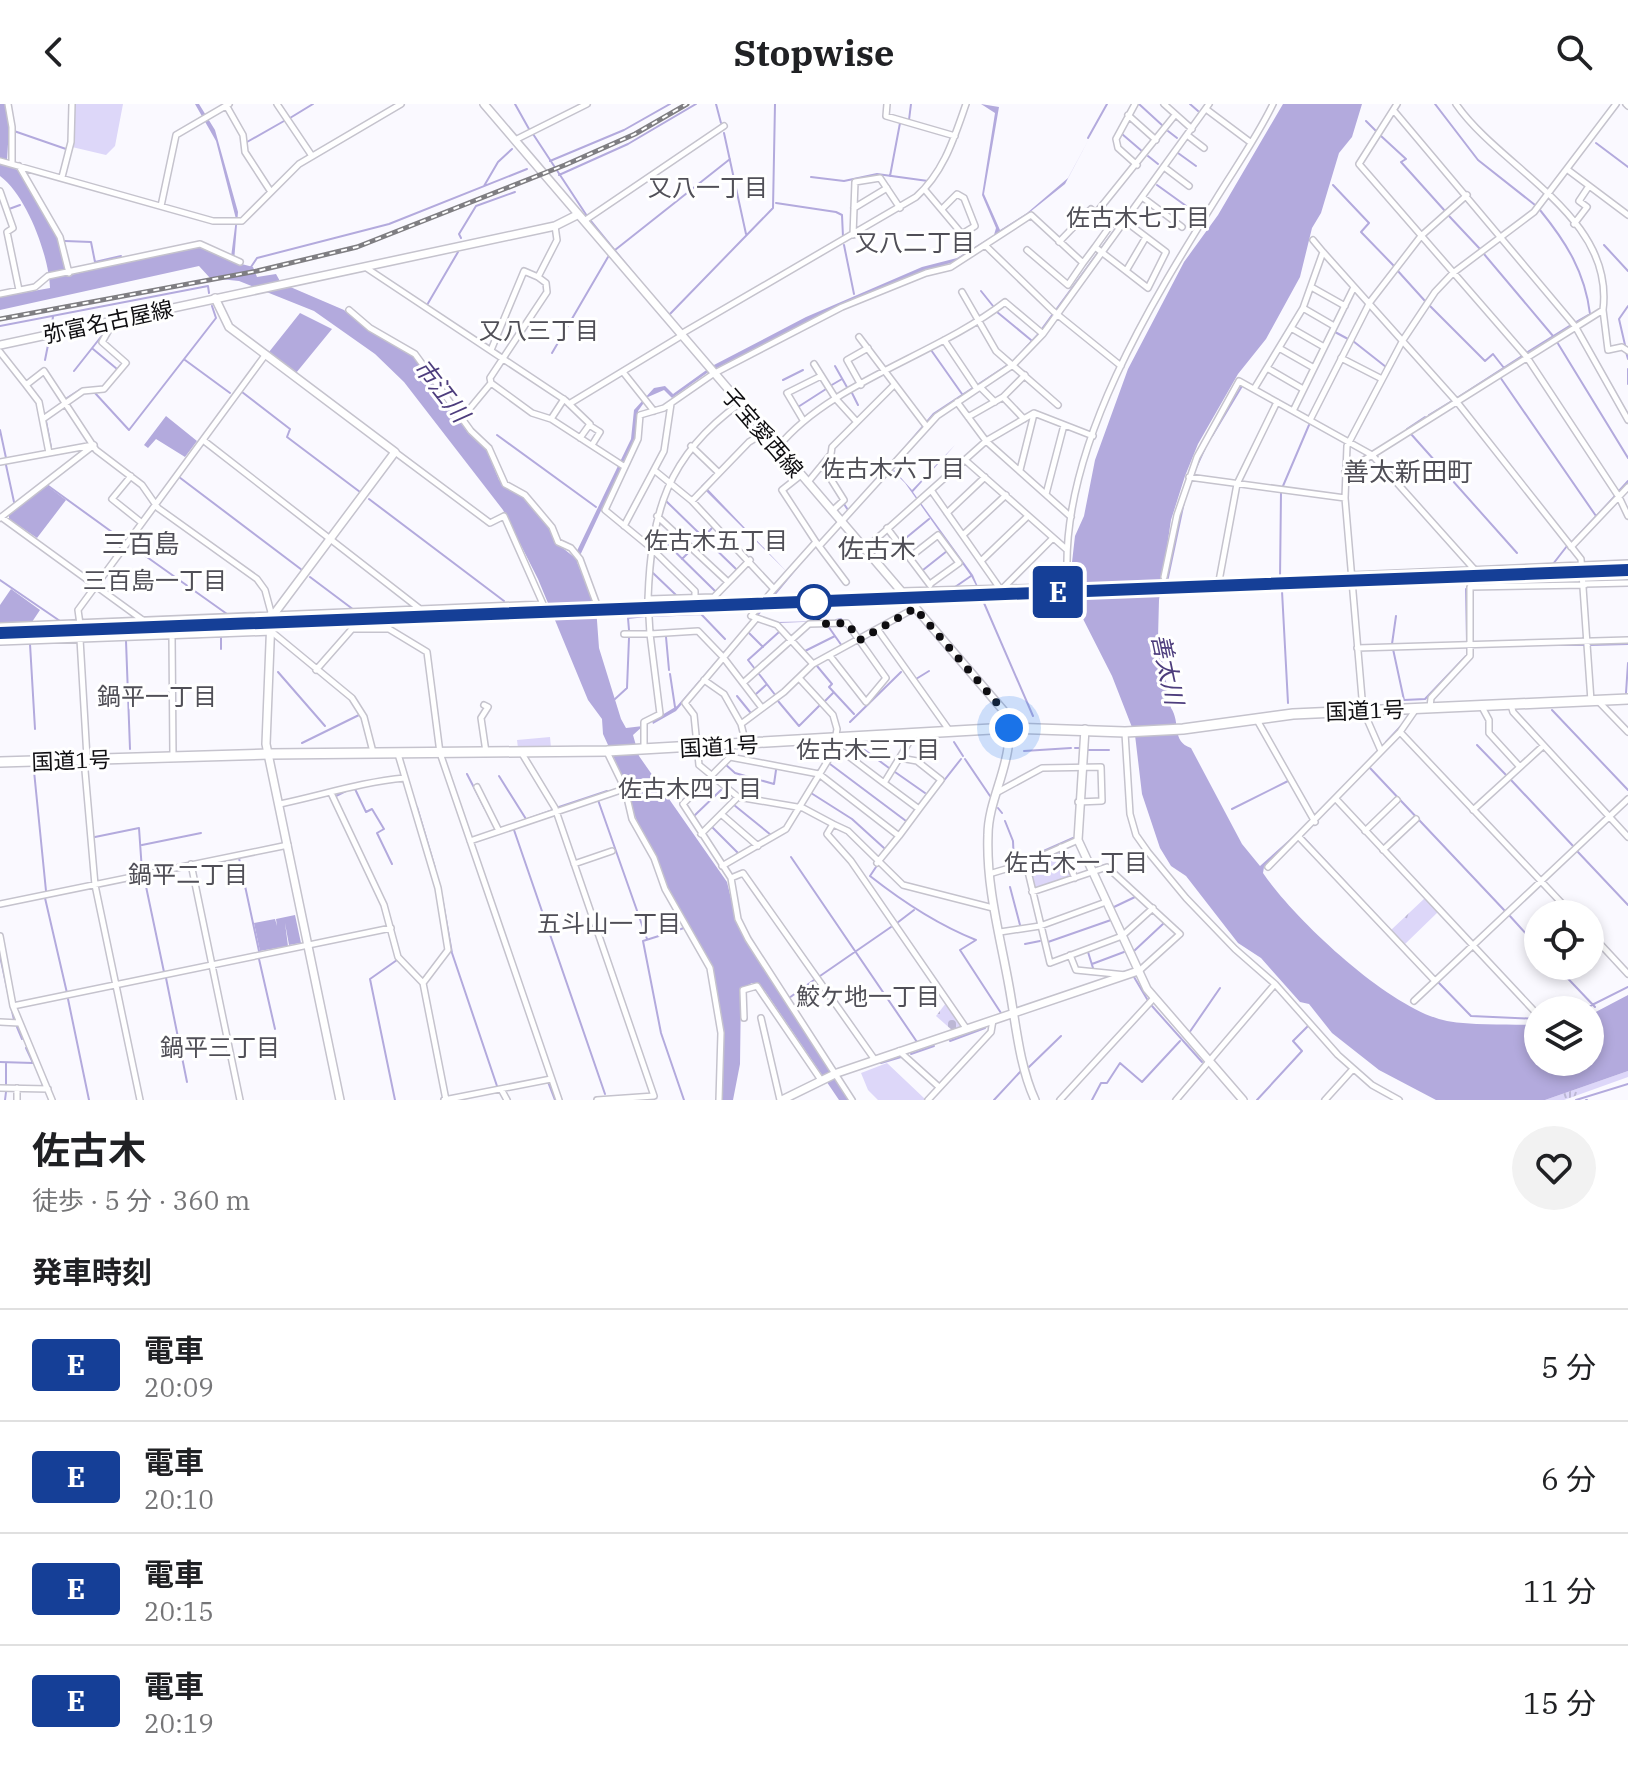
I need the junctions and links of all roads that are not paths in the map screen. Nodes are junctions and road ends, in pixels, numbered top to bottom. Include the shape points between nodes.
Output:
1 (8, 104) edge
2 (72, 104) edge
3 (227, 104) edge
4 (277, 104) edge
5 (401, 104) edge
6 (484, 104) edge
7 (587, 104) edge
8 (887, 104) edge
9 (966, 104) edge
10 (1135, 104) edge
11 (1164, 104) edge
12 (1273, 104) edge
13 (1397, 104) edge
14 (1616, 104) edge
15 (1207, 106) edge
16 (1460, 106) edge
17 (1395, 112) junction
18 (1128, 115) junction
19 (1175, 115) junction
20 (724, 126) dead end
21 (1190, 127) junction
22 (1187, 135) junction
23 (955, 136) junction
24 (515, 140) junction
25 (1156, 140) junction
26 (1250, 142) junction
27 (1204, 148) dead end
28 (312, 156) junction
29 (0, 161) edge
30 (15, 164) junction
31 (1137, 165) junction
32 (1164, 167) junction
33 (1568, 170) junction
34 (62, 177) junction
35 (1189, 186) dead end
36 (1589, 186) junction
37 (887, 188) junction
38 (925, 190) junction
39 (0, 191) edge
40 (271, 192) junction
41 (1550, 194) junction
42 (1467, 195) junction
43 (1142, 197) junction
44 (161, 206) junction
45 (854, 208) junction
46 (900, 208) junction
47 (942, 209) junction
48 (1096, 213) junction
49 (1628, 215) edge
50 (580, 218) junction
51 (1125, 221) junction
52 (1574, 224) junction
53 (555, 226) junction
54 (1182, 227) dead end
55 (853, 235) junction
56 (1421, 236) junction
57 (1503, 236) junction
58 (1146, 237) junction
59 (1313, 240) dead end
60 (1059, 242) junction
61 (986, 246) junction
62 (1027, 250) dead end
63 (1099, 250) junction
64 (1323, 252) junction
65 (235, 260) dead end
66 (1083, 263) junction
67 (364, 267) junction
68 (1126, 271) junction
69 (69, 273) junction
70 (1453, 273) junction
71 (538, 277) junction
72 (1071, 287) junction
73 (1354, 287) junction
74 (1313, 288) junction
75 (19, 290) junction
76 (962, 292) dead end
77 (0, 294) edge
78 (215, 298) junction
79 (1370, 302) junction
80 (1345, 306) junction
81 (1303, 308) junction
82 (349, 310) dead end
83 (1603, 310) junction
84 (1056, 313) junction
85 (114, 321) junction
86 (978, 323) junction
87 (1334, 326) junction
88 (1575, 326) junction
89 (1291, 328) junction
90 (1041, 332) junction
91 (680, 336) junction
92 (859, 337) dead end
93 (944, 340) junction
94 (1403, 340) junction
95 (0, 345) edge
96 (1324, 347) junction
97 (868, 348) junction
98 (1279, 348) junction
99 (491, 350) junction
100 (1628, 351) edge
101 (0, 352) edge
102 (266, 354) junction
103 (1526, 356) junction
104 (1341, 358) junction
105 (503, 359) junction
106 (814, 364) dead end
107 (1011, 364) junction
108 (1121, 366) junction
109 (1267, 368) junction
110 (1314, 368) junction
111 (711, 371) junction
112 (623, 372) junction
113 (886, 373) junction
114 (1025, 375) junction
115 (821, 376) junction
116 (1382, 379) junction
117 (491, 383) junction
118 (26, 385) junction
119 (861, 385) junction
120 (894, 385) junction
121 (977, 387) junction
122 (1254, 389) junction
123 (1303, 389) junction
124 (1003, 397) junction
125 (836, 399) junction
126 (567, 402) junction
127 (957, 402) junction
128 (995, 402) junction
129 (1277, 402) junction
130 (1457, 402) junction
131 (67, 404) junction
132 (671, 404) junction
133 (739, 404) junction
134 (1058, 405) dead end
135 (654, 411) junction
136 (1293, 411) junction
137 (1034, 413) junction
138 (968, 417) junction
139 (462, 418) junction
140 (43, 419) junction
141 (551, 419) junction
142 (1024, 419) junction
143 (803, 420) junction
144 (1310, 420) junction
145 (1628, 420) edge
146 (856, 421) junction
147 (589, 425) junction
148 (925, 425) junction
149 (1064, 425) junction
150 (764, 433) junction
151 (1093, 436) junction
152 (580, 438) junction
153 (203, 440) junction
154 (986, 441) junction
155 (1349, 442) junction
156 (94, 445) junction
157 (592, 445) junction
158 (691, 446) junction
159 (777, 448) junction
160 (395, 452) junction
161 (49, 453) junction
162 (1372, 455) junction
163 (965, 460) junction
164 (0, 462) edge
165 (622, 465) junction
166 (822, 465) junction
167 (654, 470) junction
168 (717, 471) junction
169 (1020, 471) junction
170 (1344, 472) junction
171 (131, 476) junction
172 (985, 477) junction
173 (1189, 477) junction
174 (804, 479) junction
175 (670, 481) junction
176 (1237, 484) junction
177 (1628, 487) edge
178 (931, 490) junction
179 (1046, 494) junction
180 (1006, 495) junction
181 (1619, 497) junction
182 (1345, 498) junction
183 (692, 501) junction
184 (155, 505) junction
185 (832, 511) junction
186 (947, 513) junction
187 (657, 516) junction
188 (1028, 516) junction
189 (1628, 516) edge
190 (1071, 517) junction
191 (0, 518) edge
192 (842, 522) junction
193 (142, 523) junction
194 (624, 526) junction
195 (887, 528) junction
196 (963, 535) junction
197 (1053, 538) junction
198 (332, 540) junction
199 (819, 543) junction
200 (650, 547) junction
201 (1571, 547) junction
202 (865, 549) junction
203 (1066, 549) junction
204 (910, 557) junction
205 (750, 560) junction
206 (981, 561) junction
207 (1628, 563) edge
208 (1584, 565) junction
209 (1474, 569) junction
210 (1351, 575) junction
211 (1164, 577) dead end
212 (1219, 581) dead end
213 (728, 582) junction
214 (846, 582) dead end
215 (1628, 583) edge
216 (97, 584) junction
217 (930, 584) junction
218 (1585, 585) junction
219 (774, 589) junction
220 (1001, 590) junction
221 (901, 591) junction
222 (936, 592) junction
223 (695, 597) junction
224 (597, 605) dead end
225 (915, 608) junction
226 (420, 609) junction
227 (272, 616) junction
228 (649, 617) dead end
229 (754, 618) junction
230 (144, 621) junction
231 (80, 624) junction
232 (0, 626) edge
233 (878, 630) junction
234 (272, 632) junction
235 (624, 634) dead end
236 (650, 634) junction
237 (172, 636) junction
238 (80, 639) junction
239 (792, 640) junction
240 (860, 640) junction
241 (1628, 640) edge
242 (1588, 641) junction
243 (0, 642) edge
244 (1470, 644) junction
245 (1357, 648) junction
246 (721, 655) junction
247 (830, 656) junction
248 (813, 664) junction
249 (316, 670) junction
250 (799, 678) junction
251 (704, 680) junction
252 (743, 683) junction
253 (1628, 699) edge
254 (1594, 700) junction
255 (1511, 704) junction
256 (484, 705) dead end
257 (1482, 705) junction
258 (762, 708) junction
259 (1417, 708) junction
260 (1430, 708) junction
261 (1363, 710) junction
262 (1257, 720) junction
263 (741, 724) junction
264 (1009, 728) junction
265 (1085, 729) junction
266 (1125, 732) junction
267 (1400, 732) junction
268 (1628, 732) edge
269 (951, 733) junction
270 (907, 736) junction
271 (836, 741) junction
272 (746, 745) junction
273 (1543, 746) junction
274 (699, 747) junction
275 (642, 750) junction
276 (607, 751) junction
277 (1381, 751) junction
278 (521, 752) junction
279 (833, 752) junction
280 (374, 753) junction
281 (440, 753) junction
282 (486, 753) junction
283 (269, 754) junction
284 (398, 754) junction
285 (173, 756) junction
286 (900, 758) junction
287 (85, 759) junction
288 (0, 762) edge
289 (1520, 767) junction
290 (1081, 768) junction
291 (819, 774) junction
292 (711, 776) junction
293 (405, 778) junction
294 (884, 783) junction
295 (477, 787) dead end
296 (625, 789) junction
297 (331, 793) junction
298 (995, 794) junction
299 (738, 797) junction
300 (1336, 799) junction
301 (1628, 799) edge
302 (1397, 800) dead end
303 (1078, 802) junction
304 (280, 804) junction
305 (798, 808) junction
306 (919, 809) junction
307 (1473, 810) junction
308 (556, 812) junction
309 (721, 814) junction
310 (1609, 817) junction
311 (1416, 819) dead end
312 (1315, 822) junction
313 (833, 824) junction
314 (499, 831) junction
315 (1365, 831) junction
316 (701, 834) junction
317 (899, 836) junction
318 (1299, 837) junction
319 (1628, 837) edge
320 (1078, 840) junction
321 (470, 841) junction
322 (288, 845) junction
323 (758, 846) junction
324 (1061, 847) junction
325 (1383, 850) junction
326 (612, 851) dead end
327 (877, 863) junction
328 (1026, 863) junction
329 (191, 864) junction
330 (574, 864) junction
331 (722, 866) junction
332 (1268, 867) dead end
333 (1092, 872) junction
334 (989, 874) junction
335 (731, 878) junction
336 (1075, 878) junction
337 (1541, 881) junction
338 (95, 885) junction
339 (1032, 892) junction
340 (1559, 900) edge
341 (1106, 902) junction
342 (0, 904) edge
343 (1153, 908) junction
344 (994, 909) junction
345 (1040, 926) junction
346 (391, 928) junction
347 (1000, 932) junction
348 (0, 936) edge
349 (1122, 936) junction
350 (309, 944) junction
351 (1473, 945) junction
352 (1, 946) edge
353 (1604, 948) edge
354 (1070, 955) junction
355 (212, 965) junction
356 (1138, 971) junction
357 (1628, 974) edge
358 (1127, 975) junction
359 (1435, 981) junction
360 (423, 983) junction
361 (1275, 984) junction
362 (117, 985) junction
363 (1153, 999) junction
364 (1524, 1000) edge
365 (1414, 1001) dead end
366 (13, 1006) junction
367 (1014, 1014) junction
368 (744, 1018) dead end
369 (761, 1018) dead end
370 (993, 1020) junction
371 (0, 1022) edge
372 (19, 1023) junction
373 (966, 1028) junction
374 (899, 1051) junction
375 (875, 1060) junction
376 (1208, 1063) junction
377 (1353, 1069) junction
378 (837, 1073) junction
379 (551, 1079) junction
380 (821, 1080) junction
381 (939, 1087) junction
382 (0, 1088) edge
383 (17, 1088) junction
384 (48, 1089) junction
385 (501, 1089) junction
386 (17, 1100) edge
387 (52, 1100) edge
388 (140, 1100) edge
389 (240, 1100) edge
390 (340, 1100) edge
391 (445, 1100) edge
392 (507, 1100) edge
393 (559, 1100) edge
394 (597, 1100) edge
395 (719, 1100) edge
396 (781, 1100) edge
397 (852, 1100) edge
398 (928, 1100) edge
399 (1035, 1100) edge
400 (1060, 1100) edge
401 (1176, 1100) edge
402 (1243, 1100) edge
403 (1325, 1100) edge
404 (1399, 1100) edge

1 - 30 street
2 - 34 street via 71,142
3 - 40 street via 243,135 245,152
3 - 44 street via 176,135
4 - 28 street
5 - 28 street
6 - 24 main road, 子宝愛西線
7 - 24 street
8 - 23 street via 886,116
9 - 23 street
10 - 18 street
11 - 19 street
12 - 26 street
13 - 17 street
14 - 33 street
15 - 21 street
15 - 26 street
16 - 41 street via 1481,136
17 - 42 street
17 - 56 street via 1359,164
18 - 25 street
18 - 31 street via 1116,139 1118,148
19 - 21 street
19 - 25 street
20 - 50 street
21 - 22 street
22 - 27 street
22 - 32 street
23 - 38 street
24 - 50 main road, 子宝愛西線
25 - 31 street
26 - 108 street via 1145,315
28 - 40 street
29 - 30 street
30 - 34 street
30 - 69 street via 60,237
31 - 48 street
32 - 35 street
32 - 43 street
33 - 36 street
33 - 41 street
34 - 44 street
36 - 49 street
36 - 52 street via 1579,201 1587,207
37 - 45 street
37 - 45 street via 880,178 855,182
37 - 46 street
38 - 46 street
38 - 47 street
39 - 75 street via 13,228 7,232
40 - 44 street via 237,222
41 - 52 street
41 - 57 street
42 - 56 street
42 - 57 street
43 - 51 street
43 - 54 street
45 - 55 street
46 - 55 street
47 - 47 street via 962,234 975,226 964,198 957,194
48 - 60 street via 1091,209
48 - 63 street via 1110,226
50 - 53 main road, 弥富名古屋線
50 - 91 main road, 子宝愛西線
51 - 58 street
51 - 63 street
52 - 83 street via 1600,272
53 - 67 main road, 弥富名古屋線
53 - 71 street via 557,240
55 - 91 street
56 - 70 street
56 - 79 street
57 - 70 street
57 - 88 street
58 - 68 street
58 - 68 street via 1166,252 1148,288
59 - 64 street
60 - 61 street via 1031,215
60 - 66 street
61 - 84 street
61 - 111 street via 951,267 842,307
62 - 72 street
63 - 66 street
63 - 68 street
63 - 72 street
64 - 73 street
64 - 74 street
65 - 69 street via 200,244
66 - 72 street
67 - 78 main road, 弥富名古屋線
67 - 99 street
69 - 75 street
70 - 94 street
70 - 103 street
71 - 99 street via 524,271
71 - 105 street via 547,292
72 - 84 street
73 - 79 street
73 - 80 street
74 - 80 street
74 - 81 street
75 - 77 street
76 - 86 street
78 - 85 main road, 弥富名古屋線
78 - 102 main road via 226,325
79 - 94 street
79 - 104 street
80 - 87 street
81 - 87 street
81 - 89 street
82 - 139 street via 377,333 411,350
83 - 88 street
83 - 100 street via 1608,350
84 - 90 street
84 - 108 street
85 - 95 main road, 弥富名古屋線
85 - 131 street via 102,342 126,363 104,389 83,391
86 - 90 street via 1005,302
86 - 93 street
86 - 107 street
87 - 96 street
88 - 103 street
88 - 145 street
89 - 96 street
89 - 98 street
90 - 107 street
91 - 111 main road, 子宝愛西線
91 - 112 street
92 - 97 street
93 - 113 street
93 - 121 street
94 - 116 street
94 - 130 street
96 - 110 street
97 - 113 street
97 - 119 street via 847,357
98 - 109 street
98 - 110 street
99 - 105 street
101 - 118 street
102 - 153 street
102 - 160 main road
103 - 130 street
103 - 181 street
104 - 116 street
104 - 144 street
105 - 117 street
105 - 126 street
106 - 115 street
107 - 114 street
107 - 121 street
108 - 151 street
109 - 122 street
109 - 123 street
110 - 123 street
111 - 132 street
111 - 133 main road, 子宝愛西線
112 - 126 street
112 - 135 street
113 - 119 street
113 - 120 street
114 - 124 street
114 - 134 street
115 - 125 street
115 - 143 street via 787,393
116 - 155 street
117 - 139 street
117 - 141 street via 532,413
118 - 131 street via 44,371
118 - 140 street via 39,402
119 - 125 street
120 - 146 street
120 - 148 street
121 - 127 street
121 - 128 street
122 - 129 street
122 - 173 street via 1239,381
123 - 136 street
124 - 128 street
124 - 142 street
125 - 143 street
125 - 146 street
126 - 141 street
126 - 147 street
127 - 138 street
127 - 148 street
128 - 138 street
129 - 136 street
129 - 176 street
130 - 162 street
130 - 201 street
131 - 140 street
131 - 156 street
132 - 135 street
132 - 167 street via 664,451
133 - 150 main road, 子宝愛西線
133 - 158 street
135 - 165 street via 640,415 638,439
136 - 144 street
137 - 142 street
137 - 149 street
137 - 169 street
138 - 154 street
139 - 224 street via 489,448 505,484 525,495 558,542 575,552
140 - 161 street
141 - 152 street
142 - 154 street
143 - 159 street
144 - 155 street
146 - 166 street
147 - 152 street
147 - 157 street via 600,432
148 - 192 street
149 - 151 street
149 - 179 street
150 - 159 main road, 子宝愛西線
150 - 168 street
151 - 190 street
152 - 157 street
153 - 184 street
153 - 198 street
154 - 163 street
154 - 169 street
155 - 162 street
155 - 170 street
156 - 161 street
156 - 171 street
156 - 191 street
157 - 165 street
158 - 168 street
158 - 175 street
159 - 174 main road, 子宝愛西線
160 - 198 main road
160 - 226 street via 490,523 504,516 543,599 543,604
161 - 164 street
162 - 170 street
162 - 209 street
163 - 172 street
163 - 178 street
165 - 194 street via 605,510
166 - 174 street
166 - 185 street via 842,502
167 - 175 street
167 - 194 street
168 - 183 street
169 - 179 street
170 - 182 street
171 - 184 street
171 - 193 street via 112,499
172 - 180 street
172 - 186 street
173 - 176 street
173 - 211 street
174 - 185 main road, 子宝愛西線
174 - 199 street via 782,490
175 - 183 street
175 - 187 street
176 - 182 street
176 - 212 street
177 - 181 street
178 - 186 street
178 - 195 street
179 - 190 street
180 - 188 street
180 - 196 street
181 - 189 street
181 - 201 street
182 - 210 street
183 - 205 street
184 - 193 street
184 - 227 street via 257,579
185 - 192 main road, 子宝愛西線
186 - 196 street
187 - 200 street
187 - 213 street
188 - 197 street
188 - 206 street
190 - 203 street
191 - 216 street
192 - 199 street
192 - 202 main road, 子宝愛西線
193 - 216 street
194 - 200 street
195 - 202 street
195 - 204 street
196 - 206 street
197 - 203 street
197 - 220 street
198 - 226 street
198 - 227 main road
199 - 214 street
199 - 219 street
200 - 223 street via 695,591
200 - 223 street via 648,599
201 - 208 street
202 - 221 main road, 子宝愛西線
203 - 220 street via 1067,570 1048,587
204 - 217 street
204 - 217 street via 938,535 959,563
205 - 213 street
205 - 219 street
206 - 220 street
207 - 208 street
208 - 209 street
208 - 218 street
209 - 210 street
210 - 245 street
213 - 223 street via 714,597
215 - 218 street
216 - 230 street
216 - 231 street via 78,610
217 - 222 street
218 - 242 street
218 - 244 street via 1470,587
219 - 229 street
220 - 222 street
221 - 222 street
221 - 225 main road, 子宝愛西線
225 - 233 street
225 - 264 main road, 子宝愛西線 via 1003,710
226 - 227 street
227 - 230 street
227 - 234 main road
228 - 236 street
229 - 239 street via 777,625
229 - 246 street
230 - 231 street
231 - 232 street
233 - 240 street
233 - 269 street
234 - 237 street
234 - 249 street
234 - 283 main road
235 - 236 street
236 - 246 street via 698,631
236 - 275 street via 660,714 644,722
237 - 238 street
237 - 285 street
238 - 243 street
238 - 287 street
239 - 240 street via 809,624 847,623
239 - 248 street
239 - 252 street
240 - 247 street
240 - 247 street via 886,678 866,702
241 - 242 street
242 - 244 street
242 - 254 street
244 - 245 street
244 - 260 street via 1470,656 1431,698
245 - 261 street
246 - 251 street
246 - 252 street
247 - 248 street
248 - 250 street
249 - 280 street via 360,708
249 - 281 street via 352,629 389,629 424,648
250 - 258 street
250 - 271 street via 833,715
251 - 263 street via 724,694
251 - 274 street via 685,703 694,715
252 - 258 street
253 - 254 highway, 国道1号
254 - 255 highway, 国道1号
254 - 268 street
255 - 257 highway, 国道1号
255 - 273 street
256 - 282 street
257 - 260 highway, 国道1号
257 - 289 street via 1489,733
258 - 263 street
259 - 260 highway, 国道1号
259 - 261 highway, 国道1号
259 - 267 street
261 - 262 highway, 国道1号
261 - 277 street
262 - 266 highway, 国道1号
262 - 312 street
263 - 272 street
264 - 265 highway, 国道1号
264 - 269 highway, 国道1号
264 - 298 main road
265 - 266 highway, 国道1号
265 - 290 main road
266 - 361 street via 1136,835 1186,898
267 - 277 street
267 - 307 street
269 - 270 highway, 国道1号
270 - 271 highway, 国道1号
270 - 286 street
271 - 272 highway, 国道1号
271 - 279 street
272 - 274 highway, 国道1号
273 - 289 street
273 - 310 street
274 - 275 highway, 国道1号
274 - 292 street via 699,765
275 - 276 highway, 国道1号
276 - 278 highway, 国道1号
276 - 296 street
277 - 300 street
278 - 282 highway, 国道1号
278 - 308 street
279 - 291 street
279 - 294 street via 843,752
280 - 283 highway, 国道1号
280 - 284 highway, 国道1号
281 - 282 highway, 国道1号
281 - 284 highway, 国道1号
281 - 321 street
283 - 285 highway, 国道1号
283 - 304 main road
284 - 293 street
285 - 287 highway, 国道1号
286 - 294 street
286 - 306 street via 917,761 941,780
287 - 288 highway, 国道1号
287 - 338 street
289 - 307 street
290 - 298 street via 1042,768
290 - 303 main road
290 - 303 street via 1101,767 1102,801
291 - 292 street via 730,757
291 - 305 street
291 - 317 street
292 - 299 street
292 - 316 street via 683,804
293 - 297 street via 358,782
293 - 360 street via 438,888 448,950
294 - 306 street
295 - 314 street
296 - 308 street
296 - 395 street via 638,831 714,981 721,1033
297 - 304 street
297 - 346 street
298 - 334 main road via 988,830
299 - 305 street
299 - 309 street
300 - 312 street
300 - 315 street
301 - 310 street
302 - 315 street
303 - 320 main road
304 - 322 main road
305 - 313 street
305 - 323 street via 786,829
306 - 317 street
307 - 337 street
308 - 314 street
308 - 330 street
309 - 316 street
309 - 323 street
310 - 319 street
310 - 337 street
311 - 325 street
312 - 318 street
313 - 327 street via 848,831
313 - 373 street via 827,834
314 - 321 street
315 - 325 street
316 - 331 street
317 - 327 street
318 - 332 street
318 - 359 street
320 - 324 street
320 - 333 main road
321 - 379 street
322 - 329 street
322 - 350 main road
323 - 331 street
324 - 328 street
324 - 336 street
325 - 351 street
326 - 330 street
327 - 344 street via 915,891
328 - 334 street
328 - 339 street
329 - 338 street
329 - 355 street
330 - 394 street via 654,1096
331 - 335 street
333 - 336 street
333 - 341 main road
333 - 343 street via 1107,867
334 - 344 main road
335 - 375 street via 743,873
335 - 378 street via 738,919 748,939
336 - 339 street
337 - 340 street
337 - 351 street
338 - 342 street
338 - 362 street
339 - 345 street
341 - 345 street
341 - 349 main road
343 - 349 street
343 - 356 street via 1180,934
344 - 347 main road
345 - 347 street
345 - 354 street via 1050,963
346 - 350 street
346 - 360 street via 398,957
347 - 367 main road
348 - 352 street
349 - 354 street
349 - 356 main road
350 - 355 street
350 - 390 main road
351 - 359 street
351 - 364 street
352 - 366 street
353 - 357 street
354 - 358 street via 1076,970
355 - 362 street
355 - 389 street
356 - 358 main road
356 - 363 main road
358 - 367 main road
359 - 365 street
360 - 391 street
361 - 376 street
361 - 377 street
362 - 366 street
362 - 388 street
363 - 376 main road
363 - 400 street
366 - 372 street
367 - 370 main road
367 - 399 main road
368 - 380 street via 743,990 757,986
369 - 396 street
370 - 373 main road
370 - 381 street via 991,1032
371 - 372 street
372 - 384 street
373 - 374 main road
374 - 375 main road
374 - 381 street
375 - 378 main road
376 - 401 street
376 - 402 main road
377 - 403 street
377 - 404 street
378 - 380 main road
378 - 397 street
379 - 385 street
379 - 393 street
380 - 396 main road
381 - 398 street
382 - 383 street
383 - 384 street
383 - 386 street
384 - 387 street
385 - 391 street
385 - 392 street

